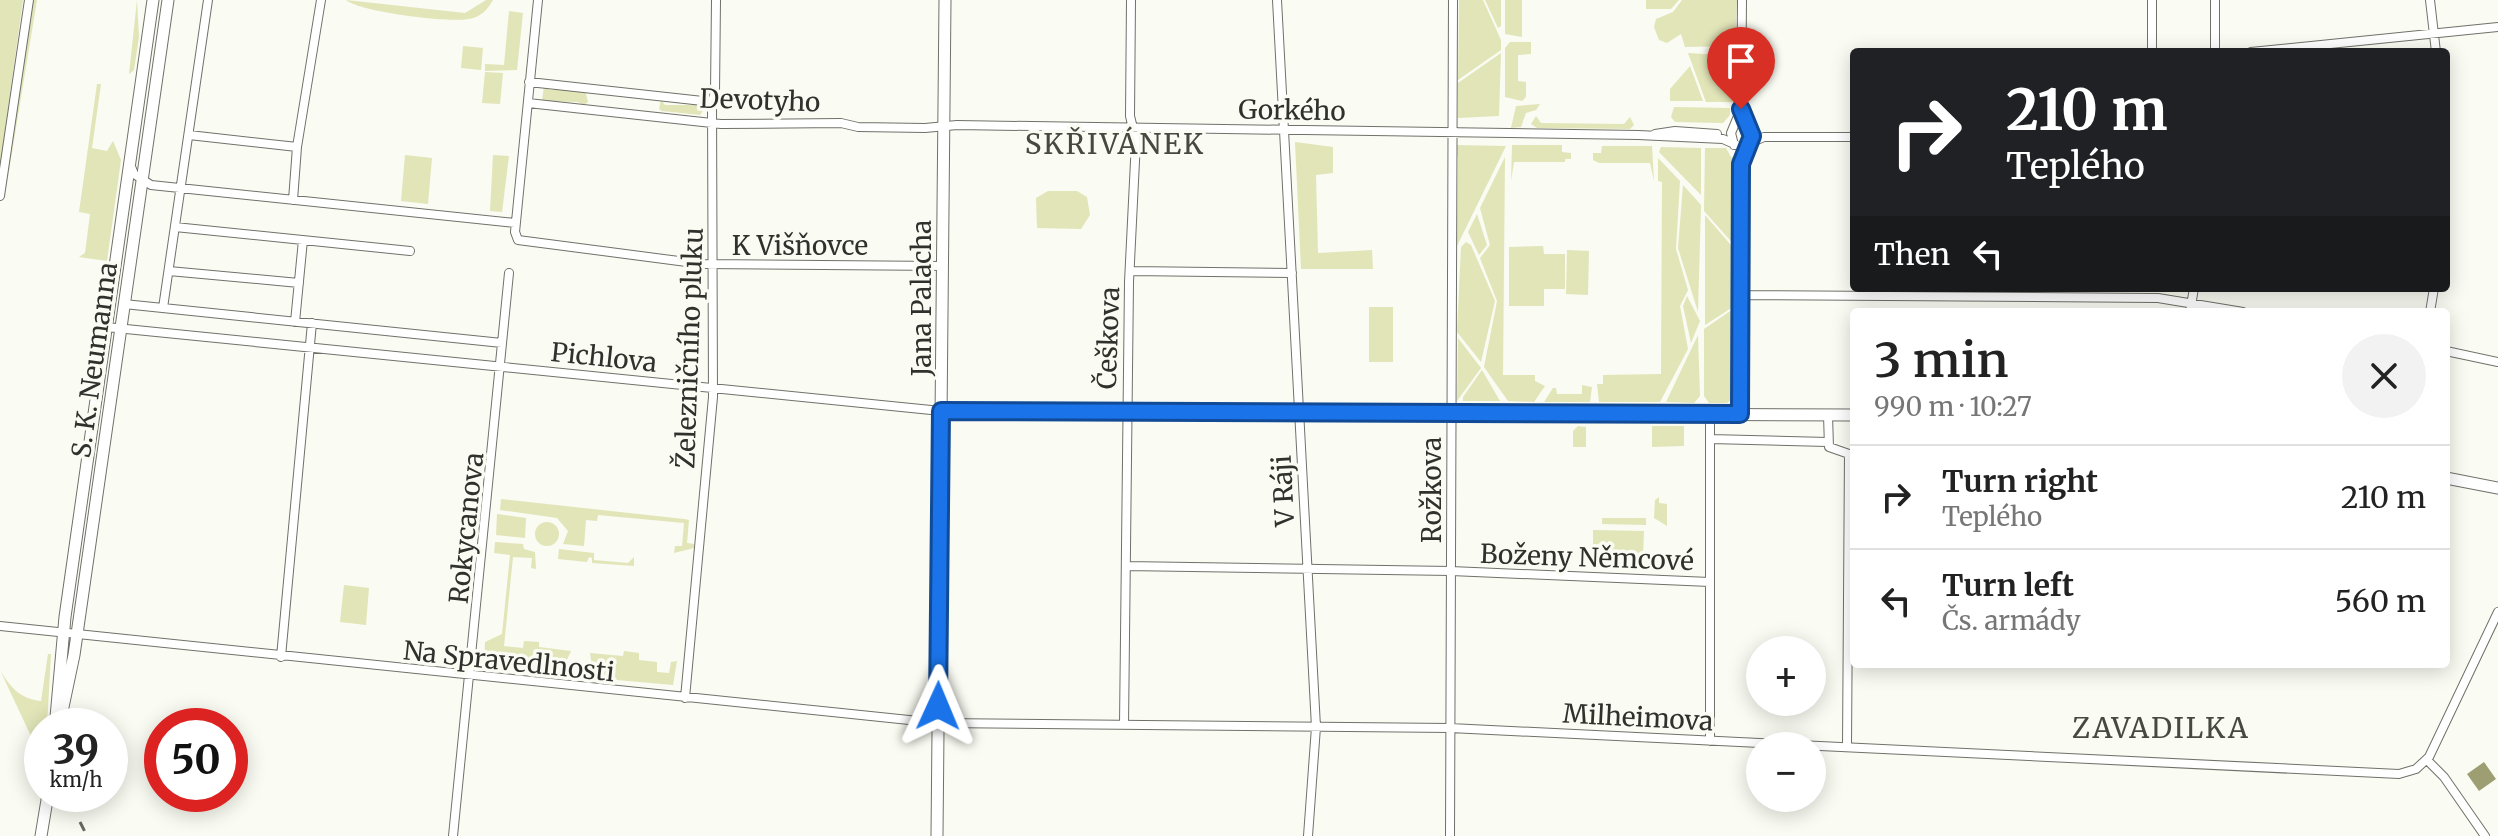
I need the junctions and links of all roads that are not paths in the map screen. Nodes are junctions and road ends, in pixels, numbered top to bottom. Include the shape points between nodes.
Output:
1 (29, 0) edge
2 (153, 0) edge
3 (168, 0) edge
4 (208, 0) edge
5 (321, 0) edge
6 (538, 0) edge
7 (716, 0) edge
8 (945, 0) edge
9 (1131, 0) edge
10 (1277, 0) edge
11 (1453, 0) edge
12 (1742, 0) edge
13 (2152, 0) edge
14 (2215, 0) edge
15 (2430, 0) edge
16 (2498, 27) edge
17 (2434, 34) junction
18 (2152, 48) edge
19 (2215, 48) edge
20 (2292, 48) edge
21 (2436, 48) edge
22 (529, 82) junction
23 (712, 102) junction
24 (528, 103) junction
25 (1741, 109) junction
26 (714, 126) junction
27 (944, 126) junction
28 (1132, 127) junction
29 (1734, 128) junction
30 (1749, 128) junction
31 (1284, 130) junction
32 (1452, 133) junction
33 (189, 135) junction
34 (1638, 135) junction
35 (1771, 136) junction
36 (1850, 137) edge
37 (1733, 144) junction
38 (1749, 144) junction
39 (297, 147) junction
40 (130, 163) junction
41 (1741, 164) junction
42 (142, 181) junction
43 (182, 189) junction
44 (0, 196) edge
45 (293, 200) junction
46 (515, 223) junction
47 (175, 227) junction
48 (303, 240) junction
49 (410, 251) dead end
50 (713, 264) junction
51 (943, 266) junction
52 (169, 271) junction
53 (1131, 271) junction
54 (509, 273) dead end
55 (1292, 273) junction
56 (299, 283) junction
57 (2173, 292) edge
58 (2193, 292) edge
59 (2028, 293) edge
60 (1740, 295) junction
61 (2173, 299) junction
62 (2192, 302) junction
63 (124, 304) junction
64 (163, 308) junction
65 (2191, 308) edge
66 (2223, 308) edge
67 (295, 322) junction
68 (312, 323) junction
69 (106, 327) junction
70 (121, 329) junction
71 (502, 343) junction
72 (311, 348) junction
73 (2450, 352) edge
74 (2498, 362) edge
75 (501, 367) junction
76 (713, 389) junction
77 (941, 411) junction
78 (1127, 413) junction
79 (1451, 413) junction
80 (1299, 414) junction
81 (1710, 414) junction
82 (1740, 414) junction
83 (1828, 415) junction
84 (1850, 415) edge
85 (1710, 439) junction
86 (1828, 442) junction
87 (2450, 479) edge
88 (2498, 488) edge
89 (1126, 566) junction
90 (1308, 569) junction
91 (1451, 571) junction
92 (1710, 582) junction
93 (2498, 612) edge
94 (0, 626) edge
95 (63, 635) junction
96 (77, 637) junction
97 (281, 657) junction
98 (470, 677) junction
99 (685, 698) junction
100 (58, 708) edge
101 (61, 708) edge
102 (938, 723) junction
103 (1124, 725) junction
104 (1316, 727) junction
105 (1450, 728) junction
106 (1710, 741) junction
107 (1847, 747) junction
108 (2427, 760) junction
109 (45, 812) edge
110 (41, 836) edge
111 (453, 836) edge
112 (937, 836) edge
113 (1308, 836) edge
114 (1450, 836) edge
115 (2485, 836) edge

1 - 44 street
2 - 40 main road, S. K. Neumanna
3 - 42 main road, S. K. Neumanna
4 - 33 street
5 - 39 street
6 - 22 street
7 - 23 street, Železničního pluku
8 - 27 main road, Jana Palacha
9 - 28 street, Češkova
10 - 31 street, V Ráji
11 - 32 street, Rožkova
12 - 25 street
13 - 18 street
14 - 19 street
15 - 17 street
16 - 17 street
17 - 20 street
17 - 21 street
22 - 23 street, Devotyho
22 - 24 street
23 - 26 street, Železničního pluku
24 - 26 street, Devotyho via 708,120
24 - 46 street
25 - 29 street
25 - 30 street
26 - 27 street, Devotyho
26 - 50 street, Železničního pluku
27 - 28 street, Gorkého
27 - 51 main road, Jana Palacha
28 - 31 street, Gorkého
28 - 53 street, Češkova via 1136,141
29 - 30 street, Gorkého
29 - 34 street, Gorkého via 1721,134
29 - 37 street
30 - 35 street, Gorkého
30 - 38 street
31 - 32 street, Gorkého
31 - 55 street, V Ráji
32 - 34 street, Gorkého
32 - 79 street, Rožkova
33 - 39 street
33 - 43 street
34 - 37 street, Gorkého via 1719,138
35 - 36 street, Gorkého
35 - 38 street, Gorkého
37 - 38 street, Gorkého
37 - 41 street
38 - 41 street
39 - 45 street
40 - 42 street
40 - 69 main road, S. K. Neumanna
41 - 60 street
42 - 43 street
42 - 63 main road, S. K. Neumanna
43 - 45 street
43 - 47 street
45 - 46 street
46 - 50 street, K Višňovce via 516,237 529,243
47 - 48 street
47 - 52 street
48 - 49 street
48 - 56 street
50 - 51 street, K Višňovce
50 - 76 street, Železničního pluku
51 - 77 main road, Jana Palacha
52 - 56 street
52 - 64 street
53 - 55 street
53 - 78 street, Češkova
54 - 71 street, Rokycanova
55 - 80 street, V Ráji
56 - 67 street
57 - 61 street
58 - 62 street
59 - 60 street
59 - 61 street
60 - 82 street
61 - 62 street
62 - 65 street
62 - 66 street
63 - 64 street
63 - 70 main road, S. K. Neumanna
64 - 67 street
67 - 68 street
68 - 71 street
68 - 72 street
69 - 70 street, Pichlova
69 - 95 main road, S. K. Neumanna
70 - 72 street, Pichlova
70 - 96 main road, S. K. Neumanna
71 - 75 street, Rokycanova
72 - 75 street, Pichlova
72 - 97 street
73 - 74 street
75 - 76 street, Pichlova
75 - 98 street, Rokycanova
76 - 77 street, Pichlova
76 - 99 street, Železničního pluku
77 - 78 main road
77 - 102 main road, Jana Palacha
78 - 80 main road
78 - 89 street, Češkova
79 - 80 main road
79 - 81 main road
79 - 91 street, Rožkova
80 - 90 street, V Ráji
81 - 82 main road
81 - 85 street, Boženy Němcové
82 - 83 main road
83 - 84 main road
83 - 86 street
85 - 86 street
85 - 92 street, Boženy Němcové
86 - 107 street via 1830,448 1849,454
87 - 88 main road
89 - 90 street, Boženy Němcové
89 - 103 street, Češkova
90 - 91 street, Boženy Němcové
90 - 104 street, V Ráji
91 - 92 street, Boženy Němcové
91 - 105 street, Rožkova
92 - 106 street, Boženy Němcové
93 - 108 street
94 - 95 street, Na Spravedlnosti
95 - 96 street, Na Spravedlnosti
95 - 100 main road, S. K. Neumanna
96 - 97 street, Na Spravedlnosti
96 - 101 main road, S. K. Neumanna
97 - 98 street, Na Spravedlnosti
98 - 99 street, Na Spravedlnosti
98 - 111 street, Rokycanova
99 - 102 street, Na Spravedlnosti
102 - 103 street, Milheimova
102 - 112 main road, Jana Palacha
103 - 104 street, Milheimova
104 - 105 street, Milheimova
104 - 113 street, V Ráji
105 - 106 street, Milheimova
105 - 114 street, Rožkova
106 - 107 street, Milheimova
107 - 108 street, Milheimova via 2399,774
108 - 115 street
109 - 110 main road

